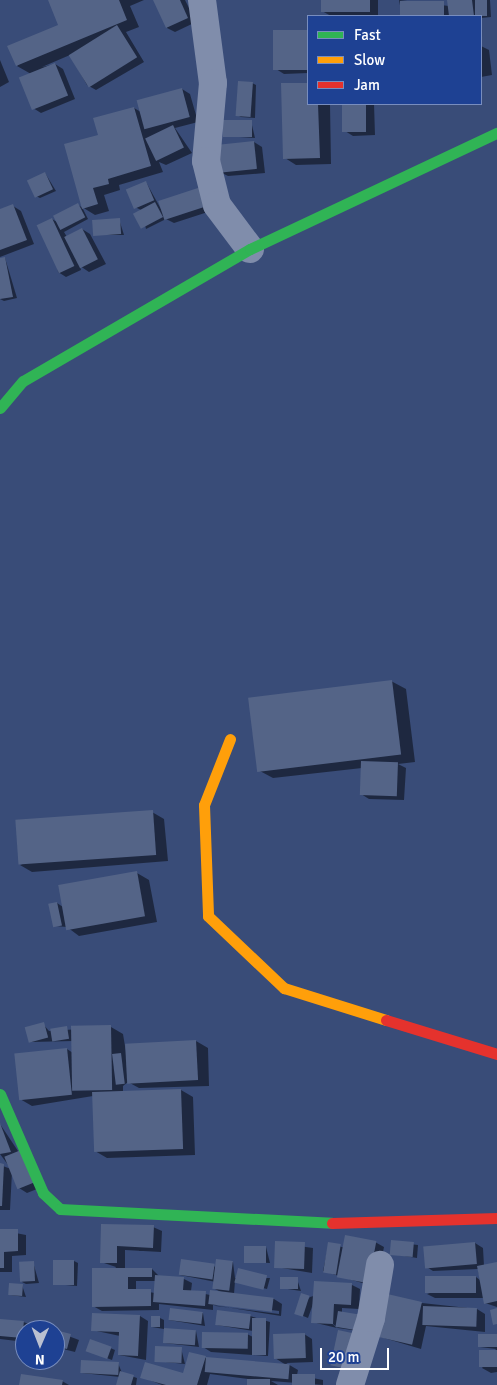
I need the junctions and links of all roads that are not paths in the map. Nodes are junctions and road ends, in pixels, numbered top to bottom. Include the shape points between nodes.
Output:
1 (202, 0) edge
2 (497, 133) edge
3 (250, 249) junction
4 (0, 408) edge
5 (230, 739) dead end
6 (497, 1054) edge
7 (0, 1094) edge
8 (497, 1218) edge
9 (380, 1265) dead end
10 (350, 1385) edge

1 - 3 street via 213,83 206,161 217,204
2 - 3 street
3 - 4 street via 23,380
5 - 6 street via 204,805 208,916 284,988
7 - 8 street via 42,1193 60,1209 357,1224
9 - 10 street via 371,1318

